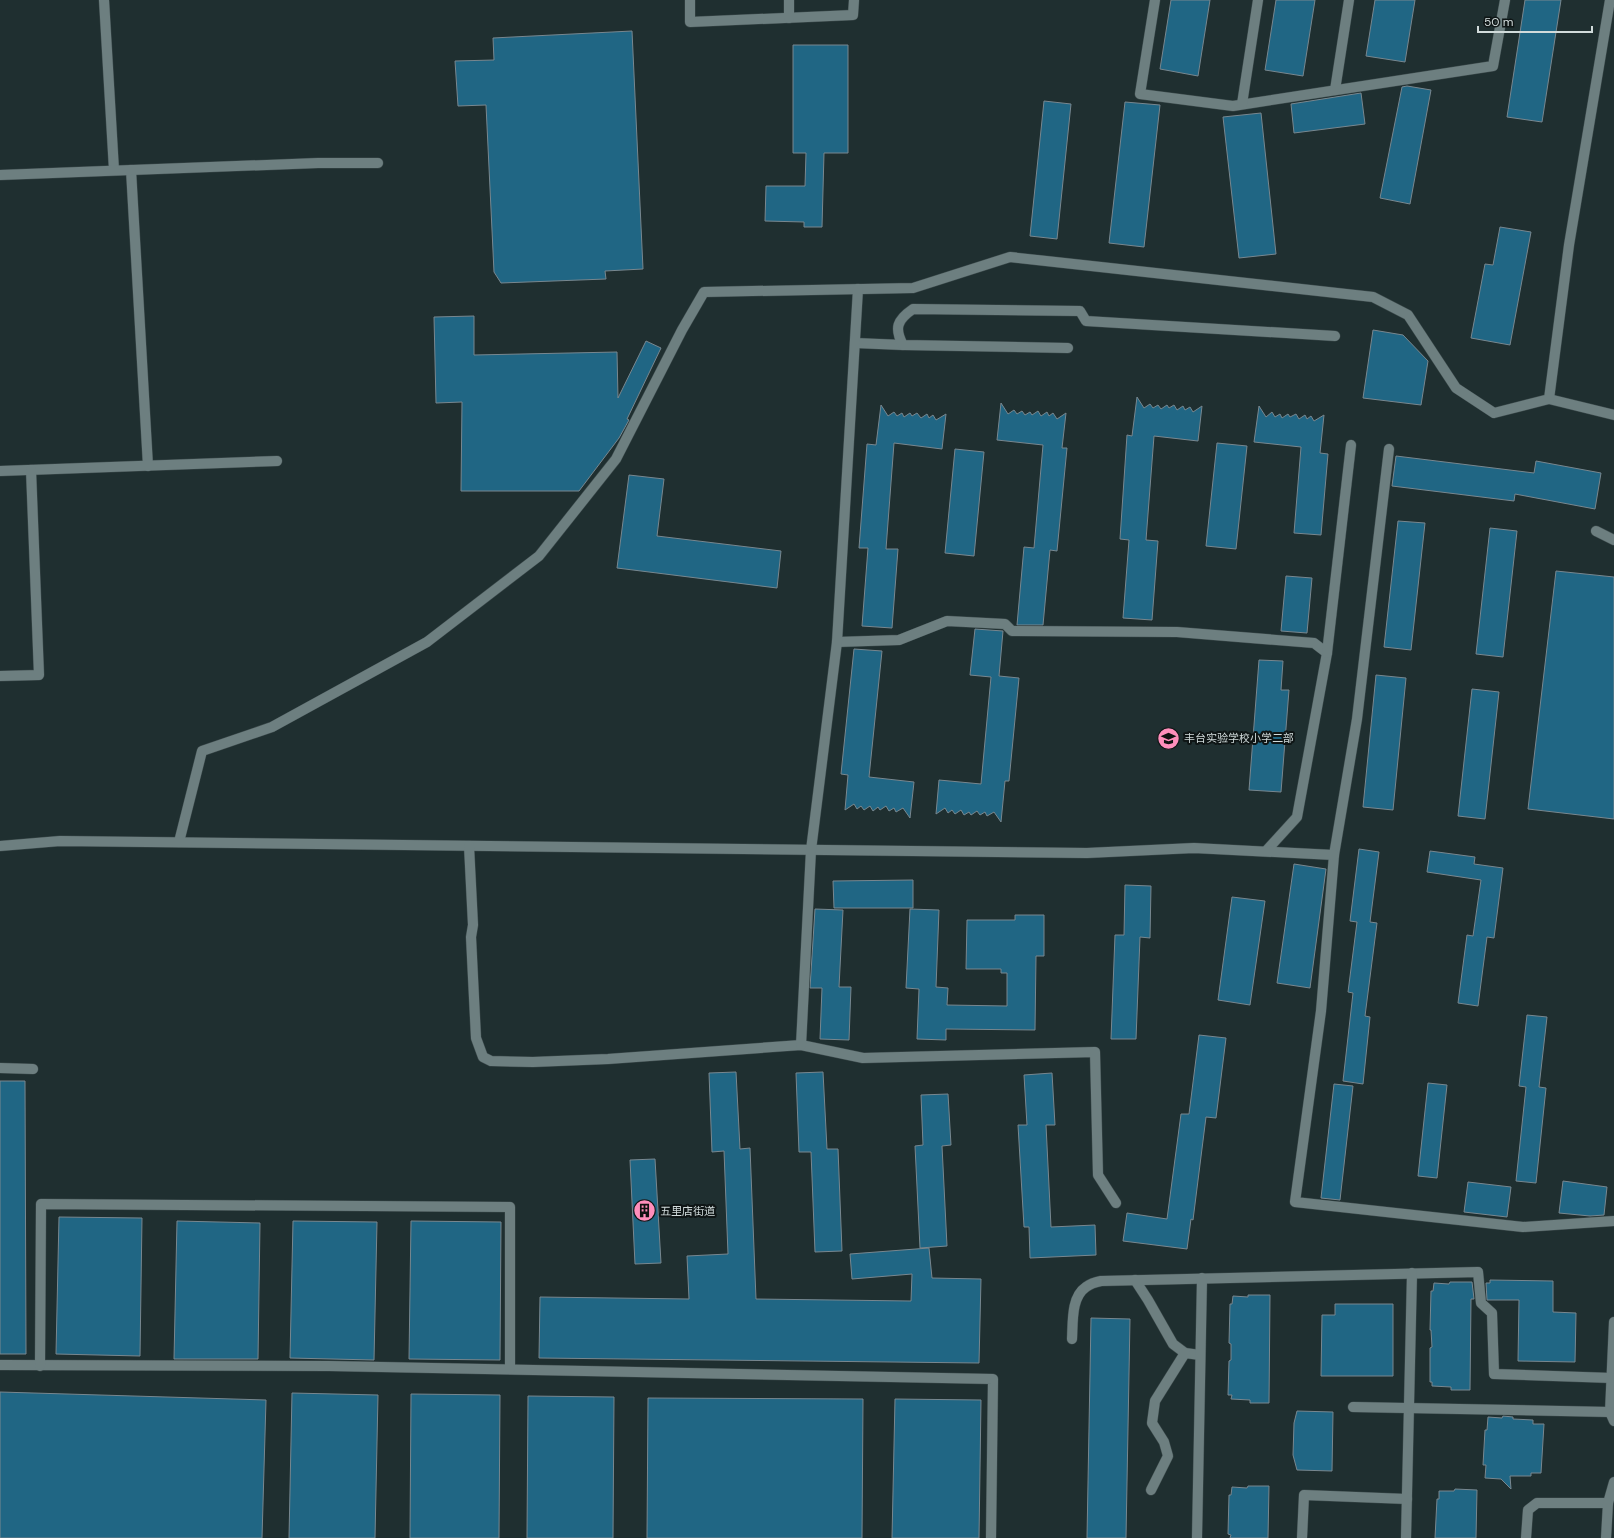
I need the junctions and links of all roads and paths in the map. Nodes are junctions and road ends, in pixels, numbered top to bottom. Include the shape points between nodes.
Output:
1 (104, 0) edge
2 (690, 0) edge
3 (789, 0) edge
4 (854, 0) edge
5 (1155, 0) edge
6 (1258, 0) edge
7 (1350, 0) edge
8 (1505, 0) edge
9 (1610, 0) edge
10 (788, 18) junction
11 (1334, 90) junction
12 (1242, 104) junction
13 (378, 163) dead end
14 (114, 170) junction
15 (131, 170) junction
16 (0, 175) edge
17 (858, 289) junction
18 (1335, 336) dead end
19 (855, 344) junction
20 (903, 345) junction
21 (1068, 348) dead end
22 (1549, 399) junction
23 (1614, 415) edge
24 (1351, 445) dead end
25 (1389, 449) dead end
26 (277, 461) dead end
27 (148, 466) junction
28 (31, 470) junction
29 (0, 471) edge
30 (1596, 531) dead end
31 (1614, 540) edge
32 (837, 642) junction
33 (1327, 653) junction
34 (0, 676) edge
35 (179, 842) junction
36 (0, 846) edge
37 (469, 846) junction
38 (811, 850) junction
39 (1266, 851) junction
40 (1334, 855) junction
41 (801, 1045) junction
42 (0, 1068) edge
43 (33, 1069) dead end
44 (1116, 1203) dead end
45 (1614, 1221) edge
46 (1412, 1274) junction
47 (1202, 1278) junction
48 (1135, 1280) junction
49 (1614, 1322) edge
50 (1072, 1339) dead end
51 (1185, 1353) junction
52 (1200, 1355) junction
53 (0, 1366) edge
54 (40, 1366) junction
55 (510, 1369) junction
56 (1612, 1378) junction
57 (1353, 1407) dead end
58 (1409, 1408) junction
59 (1612, 1416) edge
60 (1614, 1482) edge
61 (1151, 1490) dead end
62 (1407, 1499) junction
63 (1608, 1503) junction
64 (991, 1538) edge
65 (1197, 1538) edge
66 (1302, 1538) edge
67 (1406, 1538) edge
68 (1526, 1538) edge
69 (1606, 1538) edge

1 - 14 street
2 - 10 street via 690,22
3 - 10 street
4 - 10 street via 853,15
5 - 12 street via 1140,94 1233,106
6 - 12 street
7 - 11 street
8 - 11 street via 1493,66
9 - 22 street via 1569,245
11 - 12 street
13 - 15 street
14 - 15 street
14 - 16 street
15 - 27 street
17 - 19 street
17 - 22 street via 913,288 1010,257 1373,297 1408,315 1456,388 1494,413
17 - 35 street via 704,292 616,459 539,556 427,642 272,727 202,751
18 - 20 street via 1086,321 1080,311 913,309 903,316 898,324 898,335
19 - 20 street
19 - 32 street
20 - 21 street
22 - 23 street
24 - 33 street
25 - 40 street via 1357,719
26 - 27 street
27 - 28 street
28 - 29 street
28 - 34 street via 39,675
30 - 31 street
32 - 33 street via 899,640 946,621 1005,624 1012,631 1176,632 1314,643
32 - 38 street
33 - 39 street via 1297,816
35 - 36 street via 60,841
35 - 37 street
37 - 38 street
37 - 41 street via 476,1038 483,1057 491,1061 533,1062
38 - 39 street via 1087,853 1194,848
38 - 41 street
39 - 40 street
40 - 45 street via 1321,1011 1295,1202 1523,1227
41 - 44 street via 863,1058 1095,1052 1098,1175
42 - 43 street
46 - 47 street
46 - 56 street via 1478,1272 1481,1303 1492,1314 1494,1374
46 - 58 street
47 - 48 street
47 - 52 street
48 - 50 street via 1101,1281 1087,1286 1078,1294 1073,1314
48 - 51 street via 1173,1344
49 - 56 street
51 - 52 street
51 - 61 street via 1155,1401 1152,1423 1164,1442 1168,1456
52 - 65 street
53 - 54 street
54 - 55 street
54 - 55 street via 41,1204 510,1207
55 - 64 street via 993,1380
56 - 59 street
57 - 58 street
58 - 59 street
58 - 62 street
60 - 63 street
62 - 66 street via 1304,1495
62 - 67 street
63 - 68 street via 1537,1503 1528,1510
63 - 69 street

